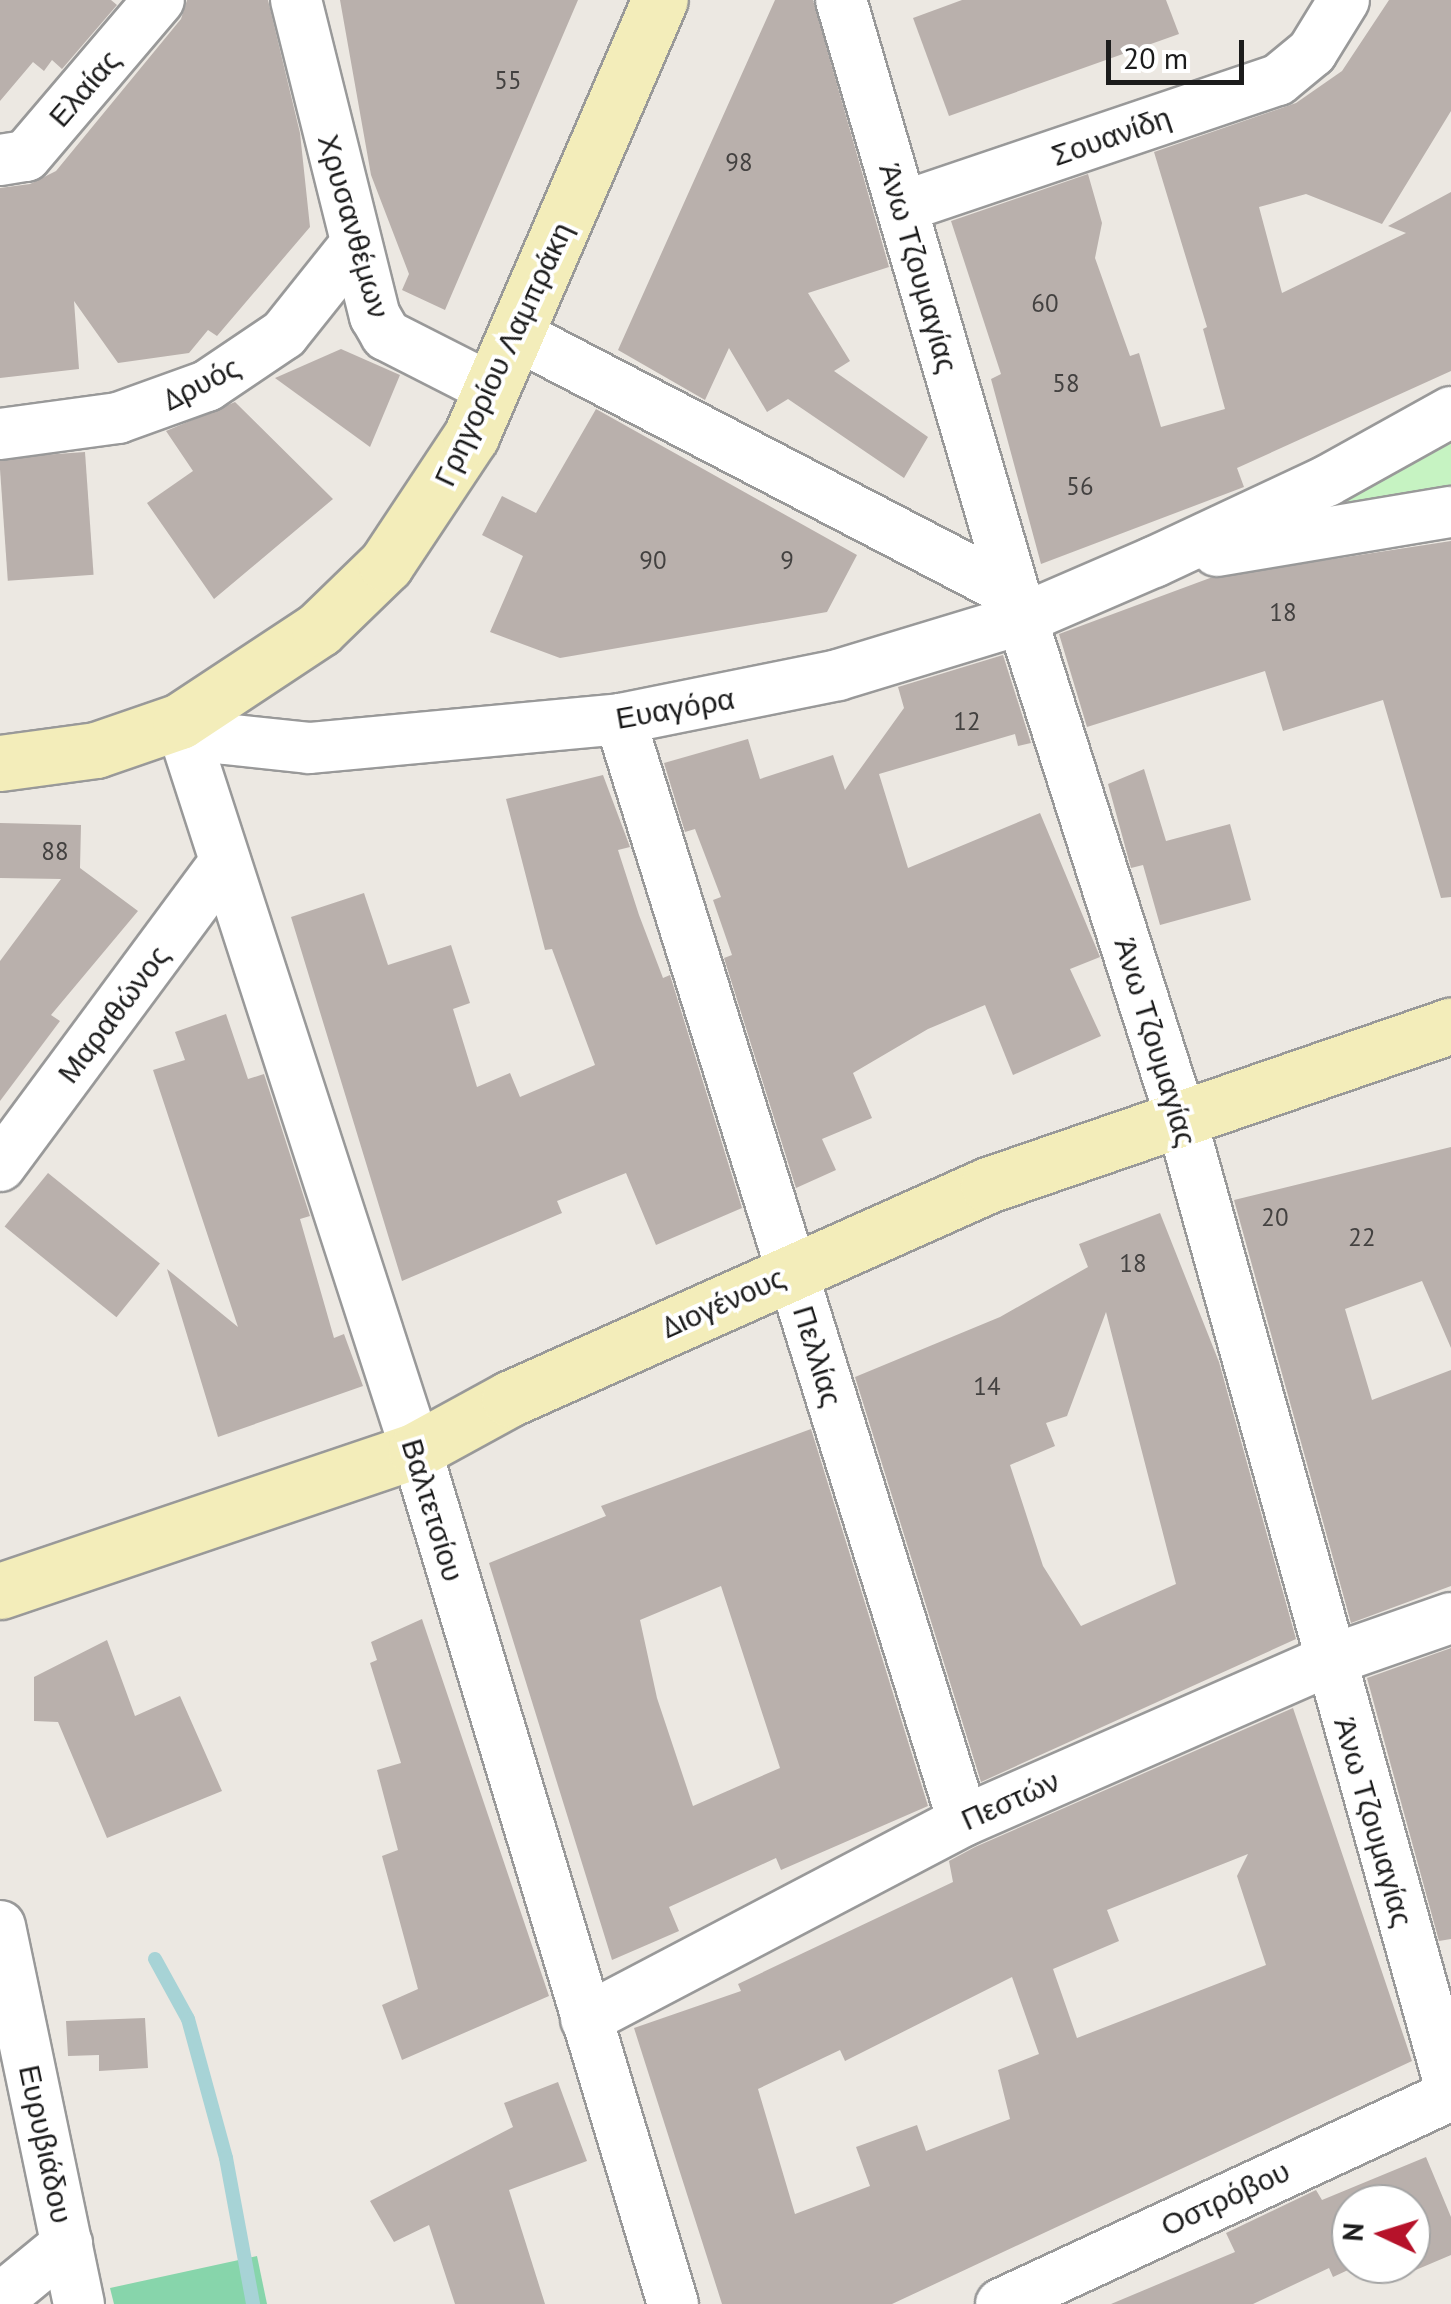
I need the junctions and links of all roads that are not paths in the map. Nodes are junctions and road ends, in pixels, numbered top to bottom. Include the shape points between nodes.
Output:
1 (160, 0) edge
2 (296, 0) edge
3 (660, 0) edge
4 (841, 0) edge
5 (1344, 0) edge
6 (0, 160) edge
7 (902, 207) junction
8 (355, 245) junction
9 (517, 335) junction
10 (492, 389) junction
11 (1451, 412) edge
12 (0, 434) edge
13 (1451, 512) edge
14 (1154, 562) junction
15 (1018, 606) junction
16 (620, 718) junction
17 (180, 721) junction
18 (0, 764) edge
19 (225, 862) junction
20 (1451, 1026) edge
21 (1180, 1115) junction
22 (0, 1166) edge
23 (791, 1271) junction
24 (416, 1450) junction
25 (0, 1590) edge
26 (1451, 1618) edge
27 (1328, 1661) junction
28 (963, 1821) junction
29 (0, 1926) edge
30 (586, 2019) junction
31 (1451, 2093) edge
32 (67, 2244) junction
33 (0, 2299) edge
34 (79, 2304) edge
35 (673, 2304) edge
36 (1001, 2304) edge

1 - 6 street, Ελαίας via 26,156
2 - 8 street, Χρυσανθέμων
3 - 9 street, Γρηγορίου Λαμπράκη
4 - 7 street, Άνω Τζουμαγίας
5 - 7 street, Σουανίδη via 1312,52 1278,80
7 - 15 street, Άνω Τζουμαγίας
8 - 10 street, Χρυσανθέμων via 386,335
8 - 12 street, Δρυός via 284,334 207,386 118,418
9 - 10 street, Γρηγορίου Λαμπράκη
9 - 15 street
10 - 17 street, Γρηγορίου Λαμπράκη via 440,491 360,592 287,654
11 - 14 street, Ευαγόρα via 1328,481
13 - 14 street, Ευαγόρα
14 - 15 street, Ευαγόρα
15 - 16 street, Ευαγόρα via 838,675
15 - 21 street, Άνω Τζουμαγίας
16 - 17 street, Ευαγόρα via 309,748 226,739
16 - 23 street, Πελλίας
17 - 18 street, Γρηγορίου Λαμπράκη via 96,750
17 - 19 street, Βαλτετσίου
19 - 22 street, Μαραθώνος
19 - 24 street, Βαλτετσίου
20 - 21 street, Διογένους
21 - 23 street, Διογένους via 988,1185
21 - 27 street, Άνω Τζουμαγίας
23 - 24 street, Διογένους via 509,1399
23 - 28 street, Πελλίας
24 - 25 street, Διογένους
24 - 30 street, Βαλτετσίου
26 - 27 street, Πεστών
27 - 28 street, Πεστών
27 - 31 street, Άνω Τζουμαγίας
28 - 30 street, Πεστών
29 - 32 street, Ευρυβιάδου
30 - 35 street, Βαλτετσίου
31 - 36 street, Οστρόβου
32 - 33 street
32 - 34 street, Ευρυβιάδου

